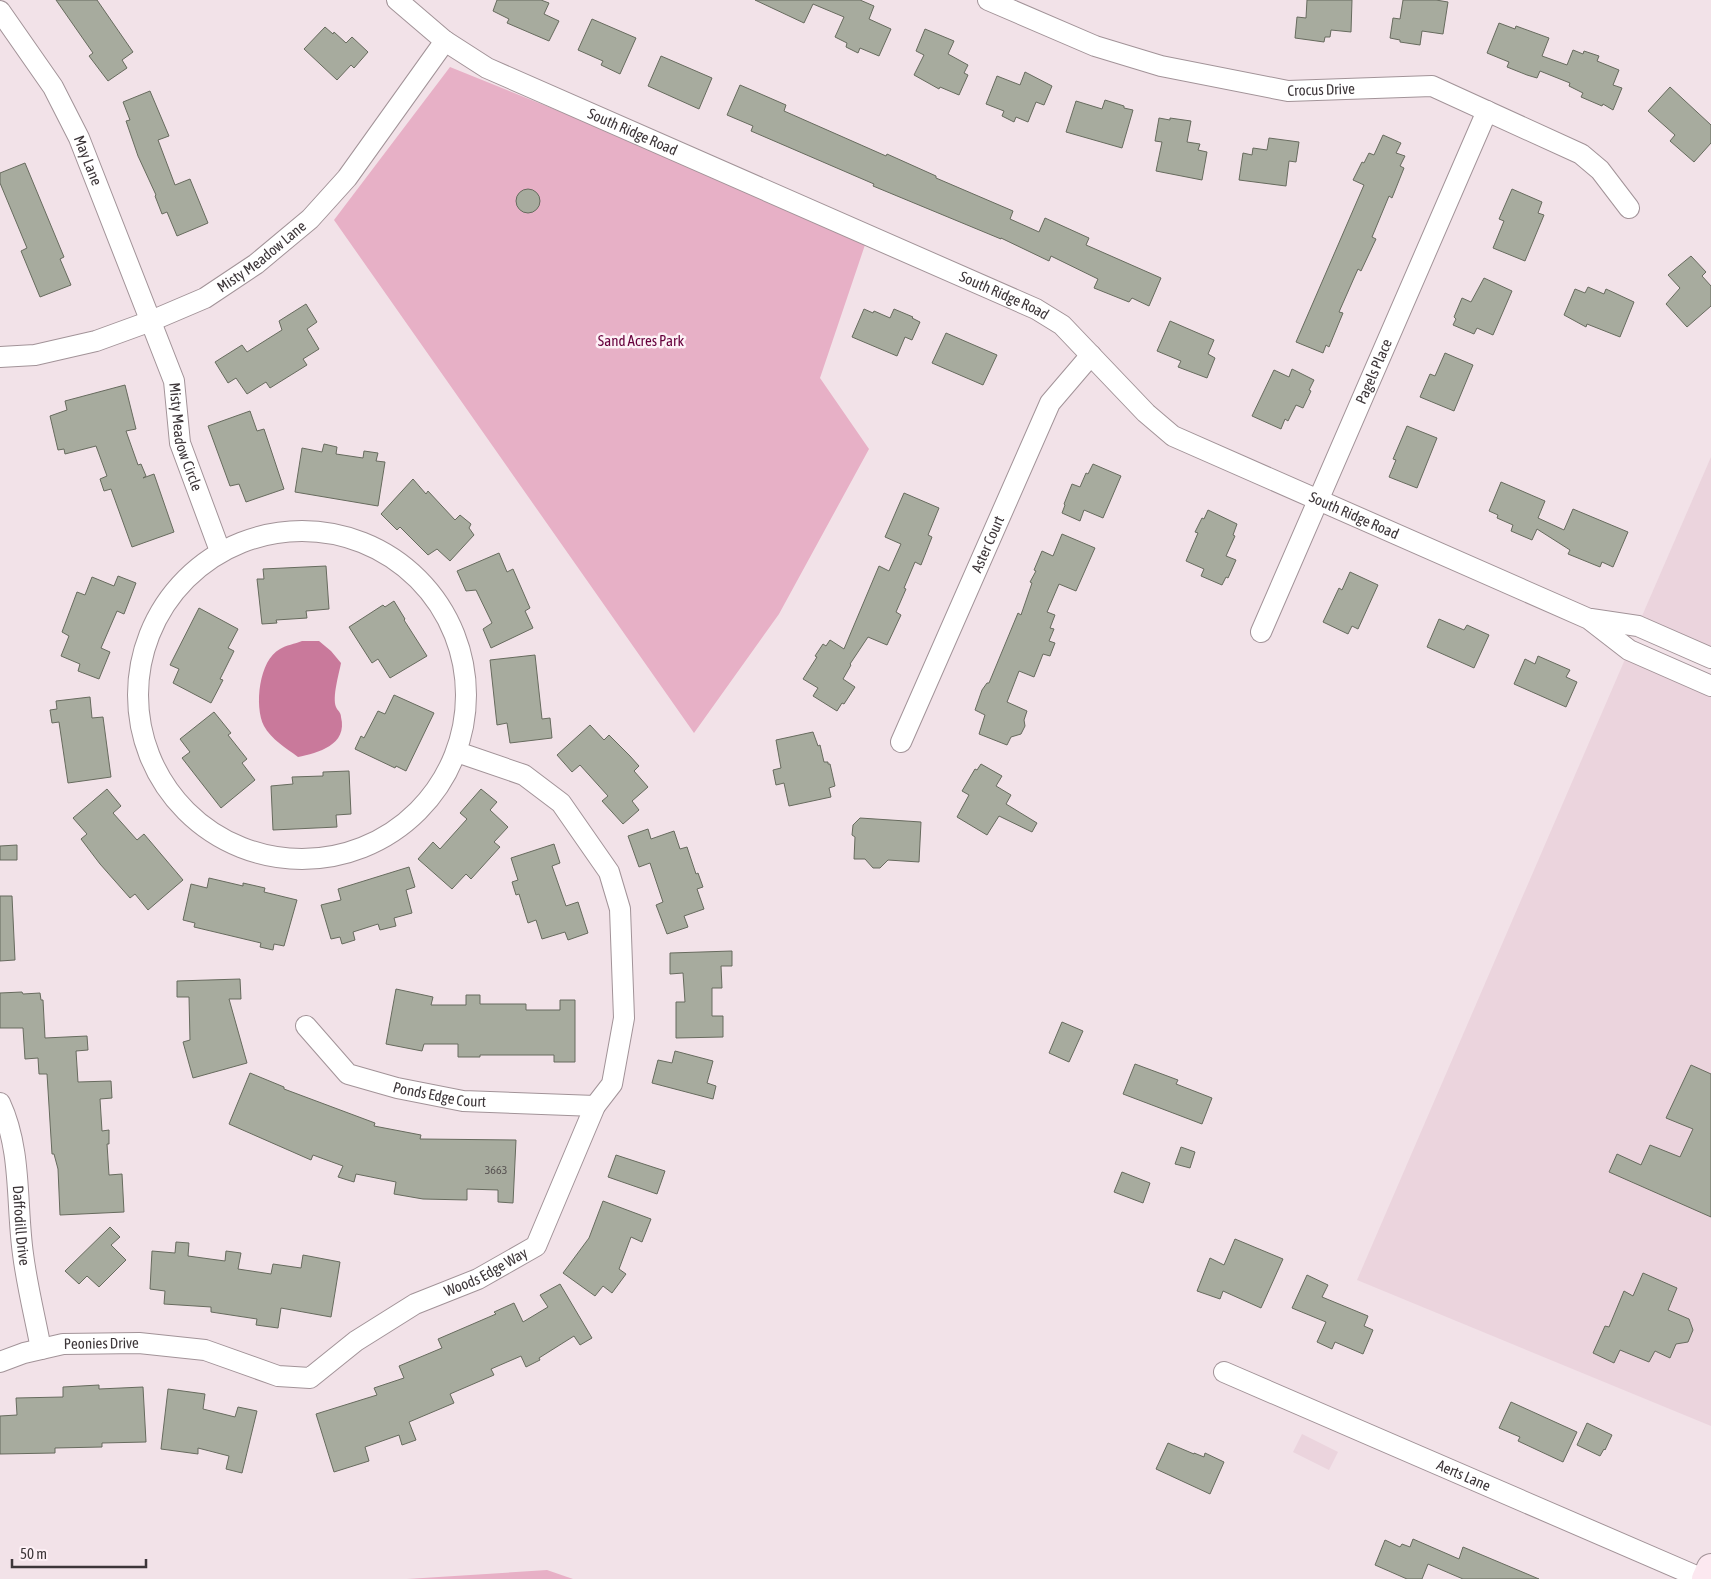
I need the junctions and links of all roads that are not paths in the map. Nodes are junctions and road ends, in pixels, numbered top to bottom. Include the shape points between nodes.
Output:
1 (397, 0) edge
2 (988, 0) edge
3 (0, 11) edge
4 (445, 41) junction
5 (1487, 112) junction
6 (1629, 208) dead end
7 (151, 321) junction
8 (1091, 354) junction
9 (0, 357) edge
10 (1318, 500) junction
11 (220, 551) junction
12 (1589, 619) junction
13 (1260, 632) dead end
14 (1711, 658) edge
15 (1711, 686) edge
16 (901, 742) dead end
17 (457, 752) junction
18 (306, 1026) dead end
19 (0, 1103) edge
20 (595, 1106) junction
21 (41, 1349) junction
22 (205, 1350) joint
23 (0, 1362) edge
24 (1224, 1372) dead end
25 (1711, 1568) edge
26 (1705, 1579) edge

1 - 4 street, South Ridge Road
2 - 5 street, Crocus Drive via 1095,46 1161,66 1288,91 1432,86
3 - 7 street, May Lane via 53,87 79,138
4 - 7 street, Misty Meadow Lane via 348,178 310,219 256,264 205,298
4 - 8 street, South Ridge Road via 487,68 1036,309 1062,325
5 - 6 street, Crocus Drive via 1581,154 1600,170
5 - 10 street, Pagels Place
7 - 9 street, Misty Meadow Lane via 96,341 35,355
7 - 11 street, Misty Meadow Circle via 174,381 180,443
8 - 10 street, South Ridge Road via 1173,436
8 - 16 street, Aster Court via 1050,403
10 - 12 street, South Ridge Road
10 - 13 street, Pagels Place
11 - 17 street via 266,533 319,530 374,546 424,584 456,635 467,700
11 - 17 street via 172,593 145,643 137,706 154,768 193,820 244,850 300,861 352,853 408,822 440,787
12 - 14 street, South Ridge Road via 1638,626
12 - 15 street, South Ridge Road via 1628,650
17 - 20 street, Woods Edge Way via 524,775 560,803 609,872 620,909 624,1018 612,1084
18 - 20 street, Ponds Edge Court via 348,1074 397,1088 463,1101
19 - 21 street, Daffodill Drive via 14,1148 23,1255
20 - 22 street, Woods Edge Way via 536,1246 478,1279 415,1304 356,1341 310,1378 278,1376
21 - 22 street, Peonies Drive via 63,1344 139,1342
21 - 23 street, Peonies Drive
24 - 26 street, Aerts Lane
25 - 26 main road

